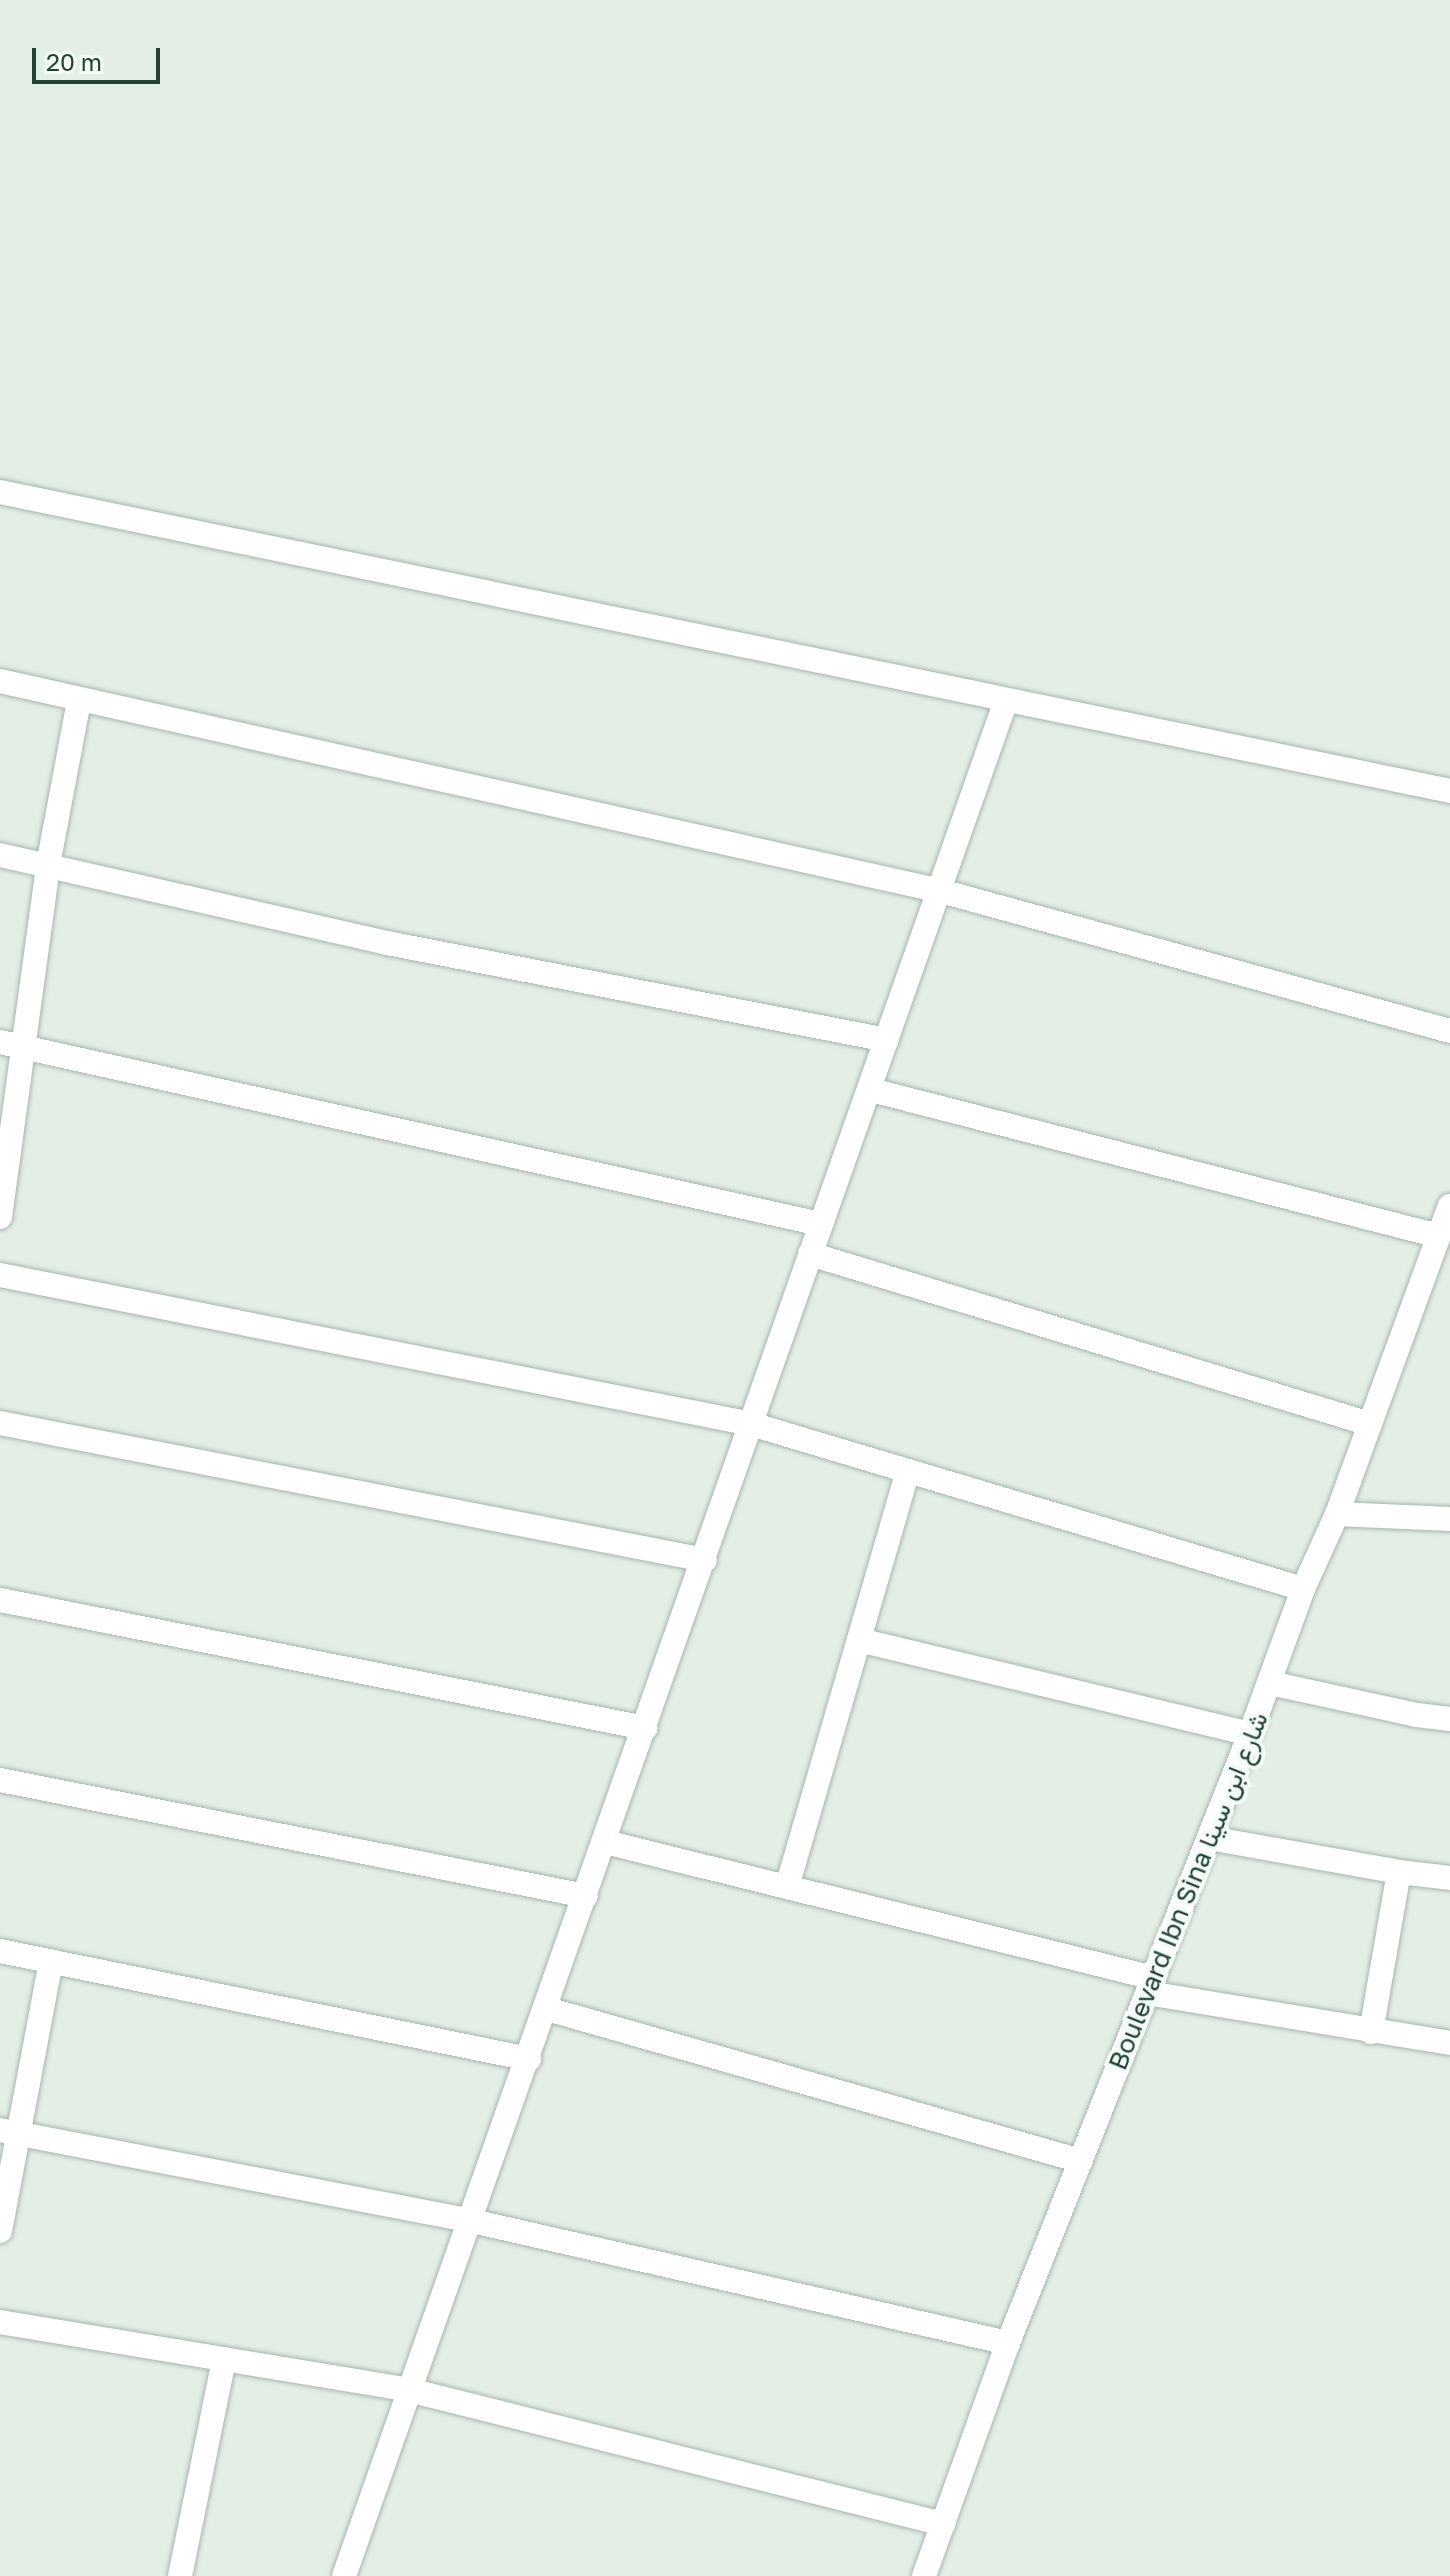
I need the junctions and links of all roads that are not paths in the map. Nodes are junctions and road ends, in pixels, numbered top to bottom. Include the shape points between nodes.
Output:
1 (0, 492) edge
2 (0, 681) edge
3 (1006, 700) junction
4 (79, 701) junction
5 (1450, 791) edge
6 (0, 855) edge
7 (48, 865) junction
8 (941, 891) junction
9 (1450, 1031) edge
10 (887, 1040) junction
11 (0, 1042) edge
12 (25, 1048) junction
13 (871, 1090) junction
14 (1450, 1206) edge
15 (0, 1217) edge
16 (820, 1224) junction
17 (1439, 1236) junction
18 (810, 1254) junction
19 (0, 1275) edge
20 (0, 1423) edge
21 (751, 1424) junction
22 (1370, 1424) junction
23 (908, 1471) junction
24 (1337, 1514) junction
25 (1450, 1519) edge
26 (705, 1560) junction
27 (1303, 1589) junction
28 (0, 1600) edge
29 (859, 1640) junction
30 (1270, 1683) junction
31 (1450, 1719) edge
32 (645, 1728) junction
33 (1250, 1734) junction
34 (0, 1780) edge
35 (1209, 1838) junction
36 (605, 1842) junction
37 (1399, 1872) junction
38 (1450, 1878) edge
39 (787, 1887) junction
40 (586, 1896) junction
41 (0, 1951) edge
42 (51, 1962) junction
43 (1151, 1986) junction
44 (547, 2009) junction
45 (1371, 2032) junction
46 (1450, 2043) edge
47 (529, 2059) junction
48 (9, 2131) edge
49 (1081, 2161) junction
50 (472, 2221) junction
51 (0, 2231) edge
52 (0, 2322) edge
53 (1008, 2343) junction
54 (224, 2359) junction
55 (409, 2390) junction
56 (943, 2524) junction
57 (180, 2576) edge
58 (344, 2576) edge
59 (924, 2576) edge

1 - 3 street
2 - 4 street
3 - 5 street
3 - 8 street
4 - 7 street
4 - 8 street
6 - 7 street
7 - 10 street via 387,943
7 - 12 street
8 - 9 street
8 - 10 street
10 - 13 street
11 - 12 street
12 - 15 street
12 - 16 street
13 - 16 street
13 - 17 street
14 - 17 street, Boulevard Ibn Sina شارع ابن سينا
16 - 18 street
17 - 22 street, Boulevard Ibn Sina شارع ابن سينا
18 - 21 street
18 - 22 street
19 - 21 street
20 - 26 street
21 - 23 street
21 - 26 street
22 - 24 street, Boulevard Ibn Sina شارع ابن سينا
23 - 27 street
23 - 29 street
24 - 25 street
24 - 27 street, Boulevard Ibn Sina شارع ابن سينا
26 - 32 street
27 - 30 street, Boulevard Ibn Sina شارع ابن سينا
28 - 32 street
29 - 33 street
29 - 39 street
30 - 31 street
30 - 33 street, Boulevard Ibn Sina شارع ابن سينا
32 - 36 street
33 - 35 street, Boulevard Ibn Sina شارع ابن سينا
34 - 40 street
35 - 37 street
35 - 43 street, Boulevard Ibn Sina شارع ابن سينا
36 - 39 street
36 - 40 street
37 - 38 street
37 - 45 street
39 - 43 street
40 - 44 street
41 - 42 street
42 - 47 street
42 - 48 street
43 - 45 street
43 - 49 street, Boulevard Ibn Sina شارع ابن سينا
44 - 47 street
44 - 49 street
45 - 46 street
47 - 50 street
48 - 50 street
48 - 51 street
49 - 53 street, Boulevard Ibn Sina شارع ابن سينا
50 - 53 street
50 - 55 street
52 - 54 street
53 - 56 street, Boulevard Ibn Sina شارع ابن سينا
54 - 55 street
54 - 57 street
55 - 56 street
55 - 58 street
56 - 59 street, Boulevard Ibn Sina شارع ابن سينا

